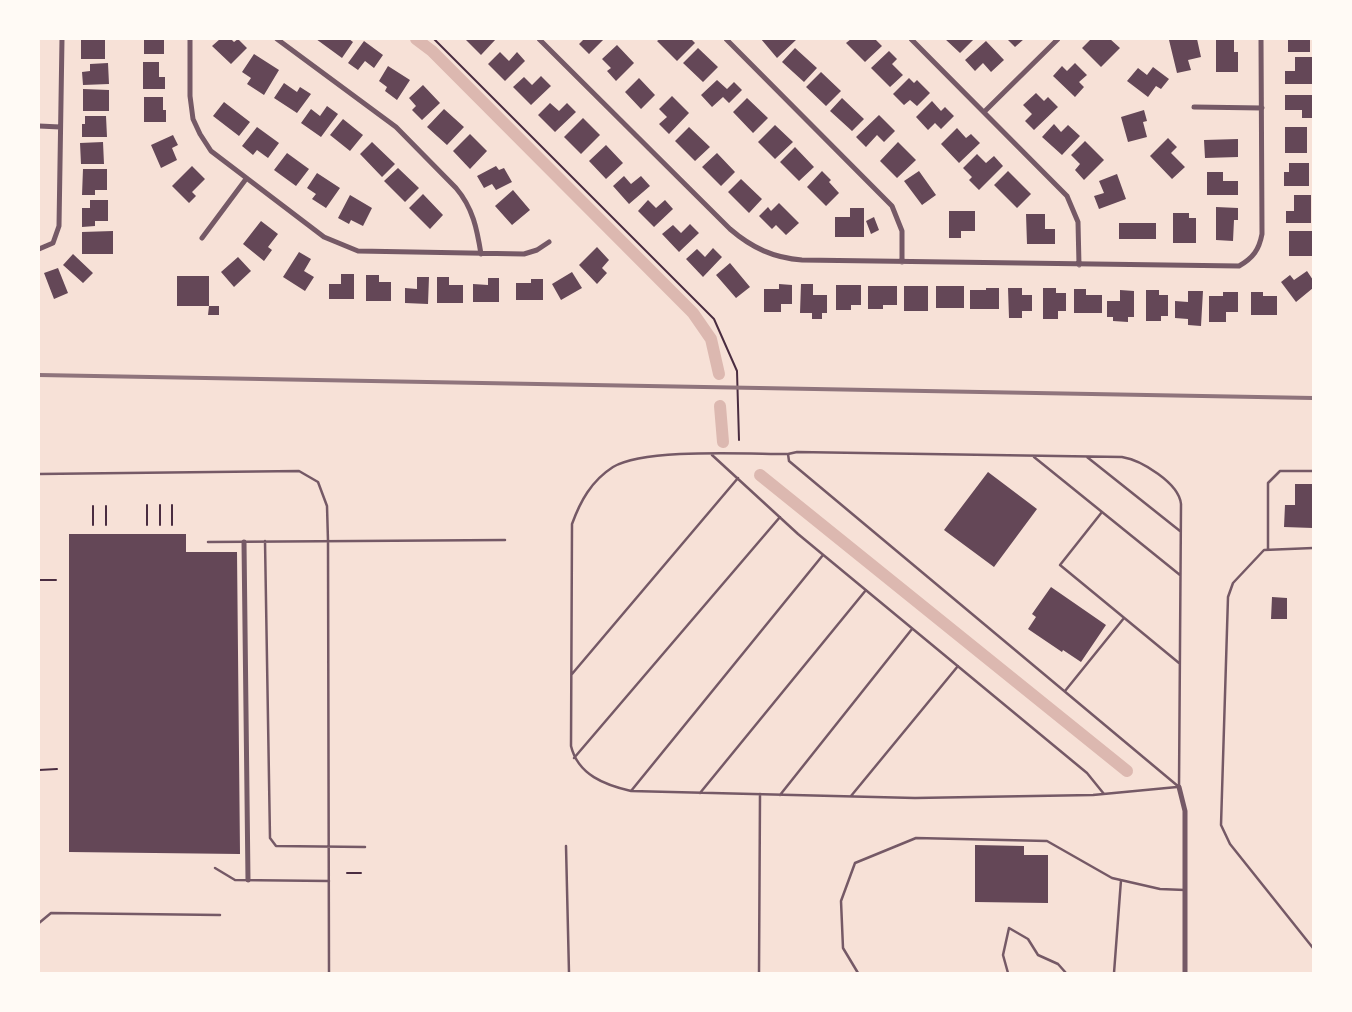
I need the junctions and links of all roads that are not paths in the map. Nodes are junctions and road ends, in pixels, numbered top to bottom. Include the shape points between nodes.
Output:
1 (62, 39) edge
2 (190, 39) edge
3 (277, 39) edge
4 (539, 39) edge
5 (726, 39) edge
6 (911, 39) edge
7 (1058, 39) edge
8 (1261, 39) edge
9 (1194, 107) dead end
10 (1262, 108) junction
11 (984, 112) junction
12 (39, 126) edge
13 (60, 127) junction
14 (246, 179) junction
15 (202, 238) dead end
16 (549, 242) dead end
17 (39, 249) edge
18 (481, 254) junction
19 (902, 262) junction
20 (1079, 265) junction
21 (711, 454) junction
22 (788, 454) junction
23 (1032, 456) junction
24 (1086, 456) junction
25 (1313, 471) edge
26 (39, 474) edge
27 (738, 478) junction
28 (1102, 512) junction
29 (780, 517) junction
30 (1180, 531) junction
31 (328, 540) junction
32 (505, 540) dead end
33 (265, 541) junction
34 (208, 542) dead end
35 (244, 542) junction
36 (1313, 548) edge
37 (1268, 550) junction
38 (823, 555) junction
39 (1180, 575) junction
40 (866, 590) junction
41 (1124, 618) junction
42 (912, 629) junction
43 (1180, 663) junction
44 (958, 666) junction
45 (571, 675) junction
46 (1065, 691) junction
47 (574, 758) junction
48 (1179, 787) junction
49 (631, 791) junction
50 (700, 793) junction
51 (760, 794) junction
52 (1104, 794) junction
53 (780, 795) junction
54 (851, 796) junction
55 (365, 846) dead end
56 (566, 846) dead end
57 (328, 847) junction
58 (215, 868) dead end
59 (248, 880) junction
60 (1121, 880) junction
61 (329, 881) junction
62 (1185, 890) junction
63 (220, 916) dead end
64 (39, 924) edge
65 (1313, 948) edge
66 (329, 973) edge
67 (569, 973) edge
68 (759, 973) edge
69 (858, 973) edge
70 (1008, 973) edge
71 (1066, 973) edge
72 (1114, 973) edge
73 (1185, 973) edge

1 - 13 street
2 - 14 street via 193,119 211,151
3 - 18 street via 396,127 456,188 476,222
4 - 19 street via 740,238 764,252 789,259
5 - 19 street via 892,206 902,231
6 - 11 street
7 - 11 street
8 - 10 street
9 - 10 street
10 - 20 street via 1262,234 1260,247 1251,259 1239,266
11 - 20 street via 1067,196 1078,222
12 - 13 street
13 - 17 street via 59,226 53,243
14 - 15 street
14 - 18 street via 324,237 358,251
16 - 18 street via 524,254
19 - 20 street
21 - 22 lane
21 - 27 lane
21 - 45 lane via 635,459 614,467 580,500 572,524
22 - 23 lane
22 - 46 lane via 789,461
23 - 24 lane
23 - 28 lane
24 - 30 lane
24 - 30 lane via 1133,458 1149,468 1177,491 1181,504
25 - 37 lane via 1280,471 1268,483
26 - 31 lane via 299,471 318,482 327,506
27 - 29 lane
27 - 45 lane
28 - 39 lane
28 - 41 lane via 1060,565
29 - 38 lane
29 - 47 lane
30 - 39 lane
31 - 32 lane
31 - 33 lane
31 - 57 lane
33 - 35 lane
33 - 57 lane via 270,838 276,846
34 - 35 lane
35 - 59 street
36 - 37 lane
37 - 65 lane via 1257,556 1233,583 1228,597 1221,825 1230,844
38 - 40 lane
38 - 49 lane
39 - 43 lane
40 - 42 lane
40 - 50 lane
41 - 43 lane
41 - 46 lane
42 - 44 lane
42 - 53 lane
43 - 48 lane
44 - 52 lane via 1087,773
44 - 54 lane
45 - 47 lane via 571,746
46 - 48 lane
47 - 49 lane via 581,768 603,784
48 - 52 lane
48 - 62 street via 1185,811
49 - 50 lane
50 - 51 lane
51 - 53 lane
51 - 68 lane
52 - 54 lane via 915,798
53 - 54 lane
55 - 57 lane
56 - 67 lane
57 - 61 lane
58 - 59 lane via 235,880
59 - 61 lane
60 - 62 lane via 1160,889
60 - 69 lane via 1047,841 916,838 855,863 841,901 843,948
60 - 72 lane
61 - 66 lane
62 - 73 street
63 - 64 lane via 51,913
70 - 71 lane via 1003,955 1009,928 1028,939 1038,955 1058,964

